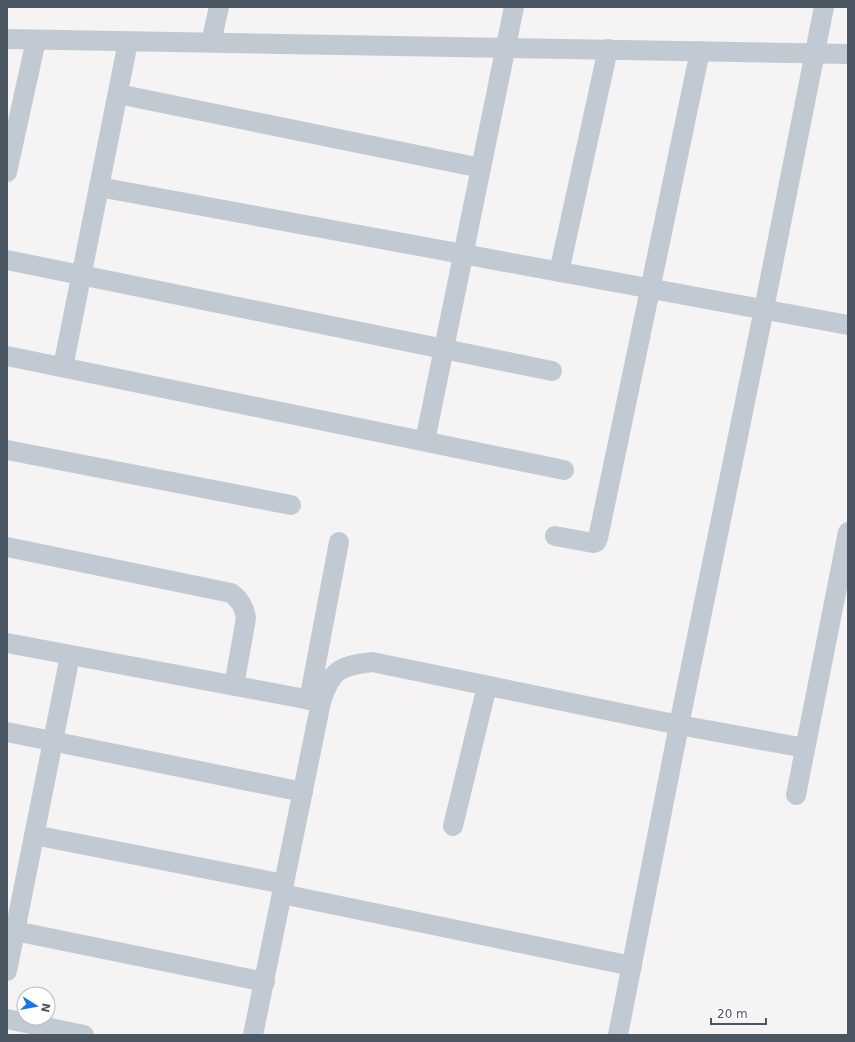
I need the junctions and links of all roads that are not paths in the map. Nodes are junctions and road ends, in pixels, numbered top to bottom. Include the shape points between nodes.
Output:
1 (219, 7) edge
2 (514, 7) edge
3 (824, 7) edge
4 (7, 39) edge
5 (36, 40) junction
6 (128, 42) junction
7 (211, 42) junction
8 (506, 48) junction
9 (608, 49) junction
10 (700, 51) junction
11 (814, 53) junction
12 (848, 54) edge
13 (118, 94) junction
14 (481, 168) junction
15 (7, 172) edge
16 (100, 187) junction
17 (464, 255) junction
18 (7, 260) edge
19 (559, 272) junction
20 (82, 275) junction
21 (650, 288) junction
22 (764, 309) junction
23 (848, 325) edge
24 (444, 349) junction
25 (7, 356) edge
26 (63, 367) junction
27 (552, 371) dead end
28 (425, 440) junction
29 (7, 450) edge
30 (564, 470) dead end
31 (291, 505) dead end
32 (848, 532) edge
33 (555, 536) dead end
34 (339, 542) dead end
35 (7, 547) edge
36 (7, 643) edge
37 (70, 656) junction
38 (234, 686) junction
39 (487, 686) junction
40 (315, 701) junction
41 (679, 725) junction
42 (7, 732) edge
43 (53, 741) junction
44 (805, 748) junction
45 (303, 792) junction
46 (796, 795) dead end
47 (453, 826) dead end
48 (34, 835) junction
49 (283, 889) junction
50 (15, 932) junction
51 (632, 966) junction
52 (7, 971) edge
53 (265, 982) junction
54 (7, 1019) edge
55 (84, 1035) edge
56 (253, 1035) edge
57 (618, 1035) edge

1 - 7 street
2 - 8 street
3 - 11 street
4 - 5 street
5 - 6 street
5 - 15 street
6 - 7 street
6 - 13 street
7 - 8 street
8 - 9 street
8 - 14 street
9 - 10 street
9 - 19 street
10 - 11 street
10 - 21 street
11 - 12 street
11 - 22 street
13 - 14 street
13 - 16 street
14 - 17 street
16 - 17 street
16 - 20 street
17 - 19 street
17 - 24 street
18 - 20 street
19 - 21 street
20 - 24 street
20 - 26 street
21 - 22 street
21 - 33 street via 598,538 593,543
22 - 23 street
22 - 41 street
24 - 27 street
24 - 28 street
25 - 26 street
26 - 28 street
28 - 30 street
29 - 31 street
32 - 44 street
34 - 40 street
35 - 38 street via 231,593 240,600 246,618
36 - 37 street
37 - 38 street
37 - 43 street
38 - 40 street
39 - 40 street via 372,662 353,664 338,671 327,682
39 - 41 street
39 - 47 street
40 - 45 street
41 - 44 street
41 - 51 street
42 - 43 street
43 - 45 street
43 - 48 street
44 - 46 street
45 - 49 street
48 - 49 street
48 - 50 street
49 - 51 street
49 - 53 street
50 - 52 street
50 - 53 street
51 - 57 street
53 - 56 street
54 - 55 street

